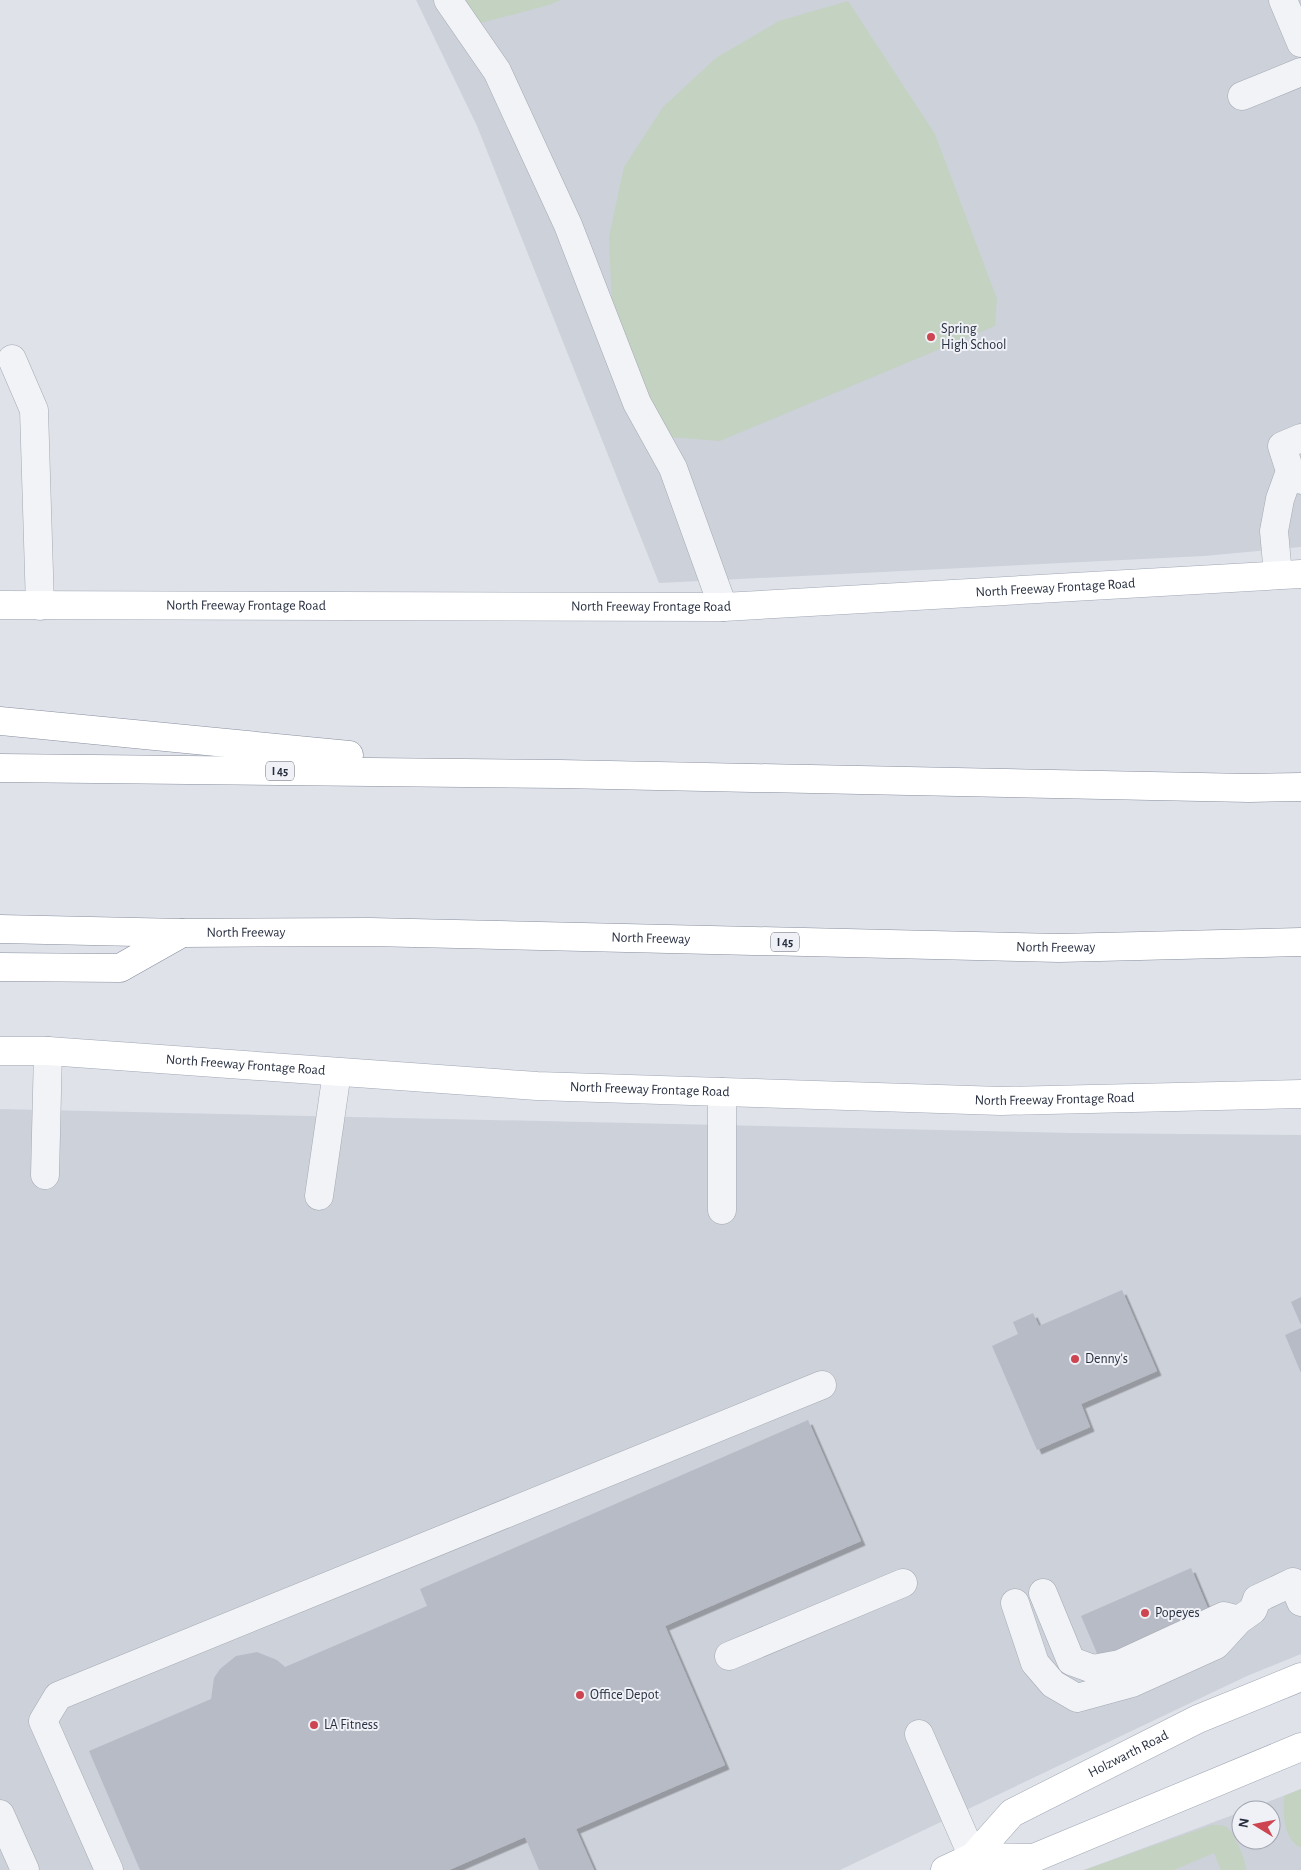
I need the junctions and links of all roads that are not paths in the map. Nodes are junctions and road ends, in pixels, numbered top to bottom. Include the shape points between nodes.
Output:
1 (448, 0) edge
2 (1283, 0) edge
3 (1301, 43) edge
4 (1301, 72) edge
5 (1242, 96) dead end
6 (12, 359) dead end
7 (1301, 438) edge
8 (1295, 475) edge
9 (1290, 575) edge
10 (0, 605) edge
11 (40, 606) junction
12 (723, 607) junction
13 (0, 721) edge
14 (0, 768) edge
15 (560, 774) junction
16 (1301, 787) edge
17 (0, 929) edge
18 (182, 933) junction
19 (1301, 942) edge
20 (0, 967) edge
21 (0, 1051) edge
22 (48, 1052) junction
23 (337, 1072) junction
24 (722, 1092) junction
25 (1301, 1094) edge
26 (45, 1175) dead end
27 (320, 1196) dead end
28 (722, 1210) dead end
29 (822, 1385) dead end
30 (903, 1583) dead end
31 (1043, 1593) dead end
32 (1301, 1602) edge
33 (1015, 1604) dead end
34 (1239, 1620) junction
35 (730, 1656) dead end
36 (1301, 1677) edge
37 (919, 1734) dead end
38 (1301, 1747) edge
39 (0, 1814) edge
40 (972, 1857) junction
41 (25, 1870) edge
42 (109, 1870) edge
43 (945, 1870) edge

1 - 12 lane via 497,71 564,216 637,402 673,468
2 - 3 lane
4 - 5 lane
6 - 11 lane via 34,410
7 - 8 lane via 1282,446
8 - 9 lane via 1280,499 1274,531
9 - 12 main road, North Freeway Frontage Road
10 - 11 main road, North Freeway Frontage Road
11 - 12 main road, North Freeway Frontage Road
13 - 15 main road
14 - 15 main road, I 45
15 - 16 main road, I 45
17 - 18 main road, North Freeway / I 45
18 - 19 main road, North Freeway / I 45 via 370,932 1059,948
18 - 20 main road via 120,968
21 - 22 main road, North Freeway Frontage Road
22 - 23 main road, North Freeway Frontage Road
22 - 26 lane
23 - 24 main road, North Freeway Frontage Road via 537,1086
23 - 27 lane
24 - 25 main road, North Freeway Frontage Road via 1001,1101
24 - 28 lane
29 - 42 lane via 58,1696 43,1721
30 - 35 lane
31 - 34 lane via 1071,1661 1093,1669 1120,1664 1224,1616
32 - 34 lane via 1293,1582 1257,1599 1253,1610
33 - 34 lane via 1035,1663 1053,1684 1078,1698 1132,1683 1216,1644
36 - 40 main road, Holzwarth Road via 1198,1719 1012,1813
37 - 40 lane
38 - 40 main road, Holzwarth Road via 1034,1858
39 - 41 lane
40 - 43 main road, Holzwarth Road

